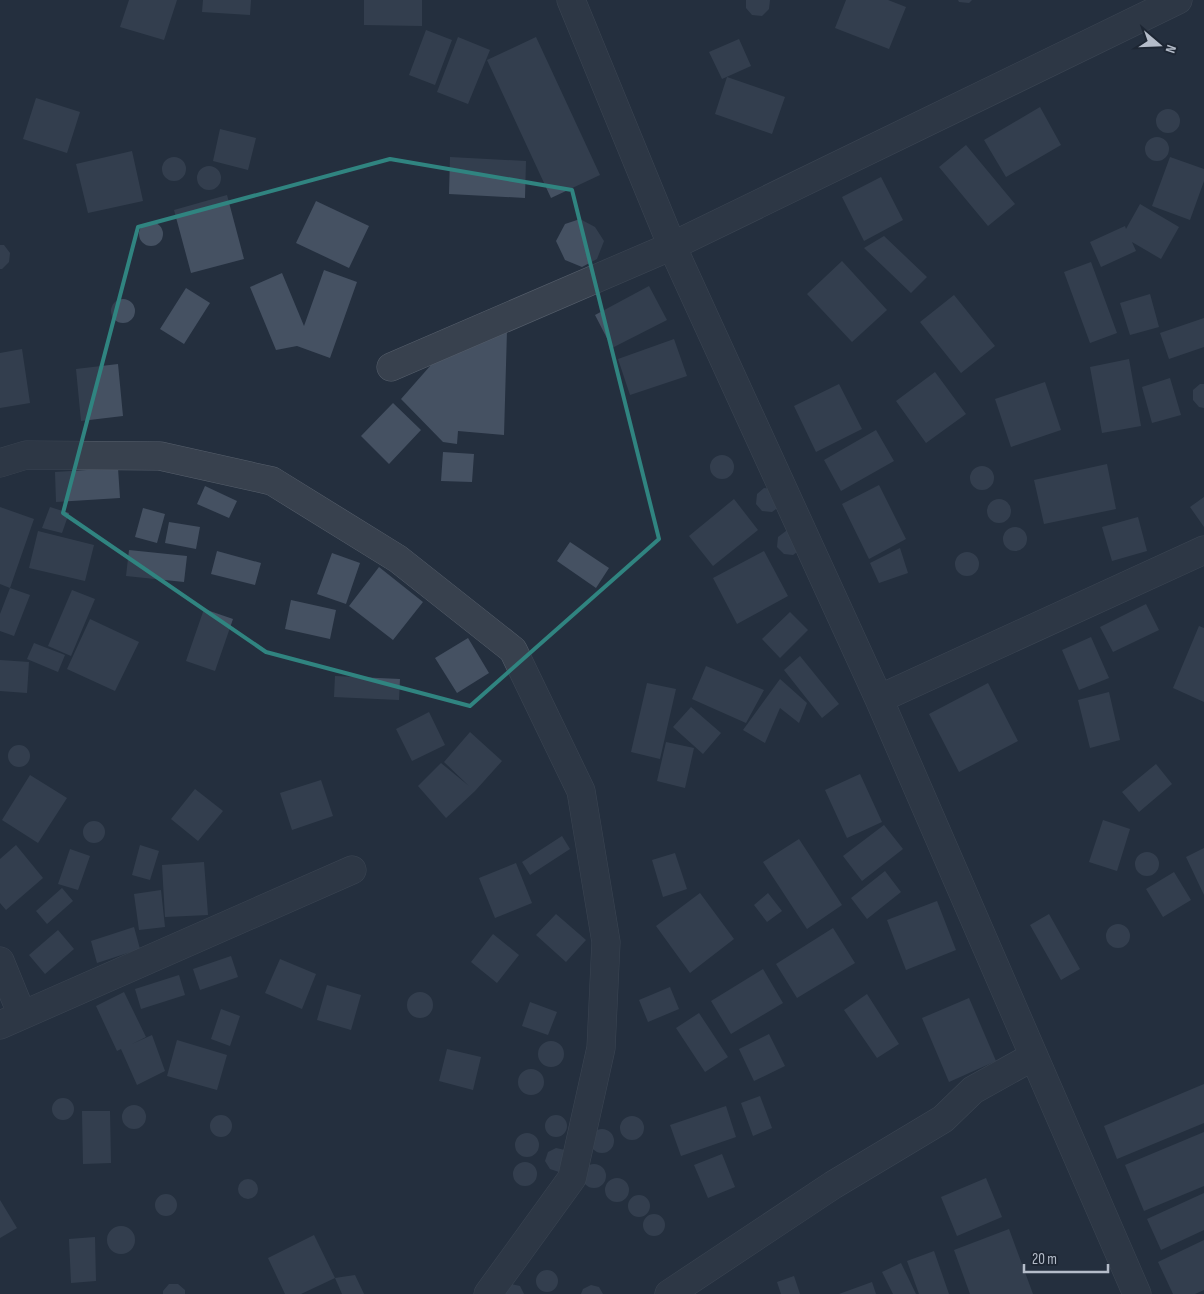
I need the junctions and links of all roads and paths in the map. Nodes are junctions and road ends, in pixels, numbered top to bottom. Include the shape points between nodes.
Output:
1 (571, 0) edge
2 (1178, 0) edge
3 (672, 246) junction
4 (391, 367) dead end
5 (0, 463) edge
6 (1204, 550) edge
7 (879, 699) junction
8 (352, 870) dead end
9 (0, 961) edge
10 (11, 1020) edge
11 (1034, 1056) junction
12 (488, 1294) edge
13 (669, 1294) edge
14 (1137, 1294) edge

1 - 3 street
2 - 3 street
3 - 4 street
3 - 7 street
5 - 12 street via 26,455 160,456 272,481 398,559 513,650 581,791 606,951 601,1048 572,1178
6 - 7 street
7 - 11 street
8 - 10 street
9 - 10 street
11 - 13 street via 973,1090 943,1119 833,1185
11 - 14 street

